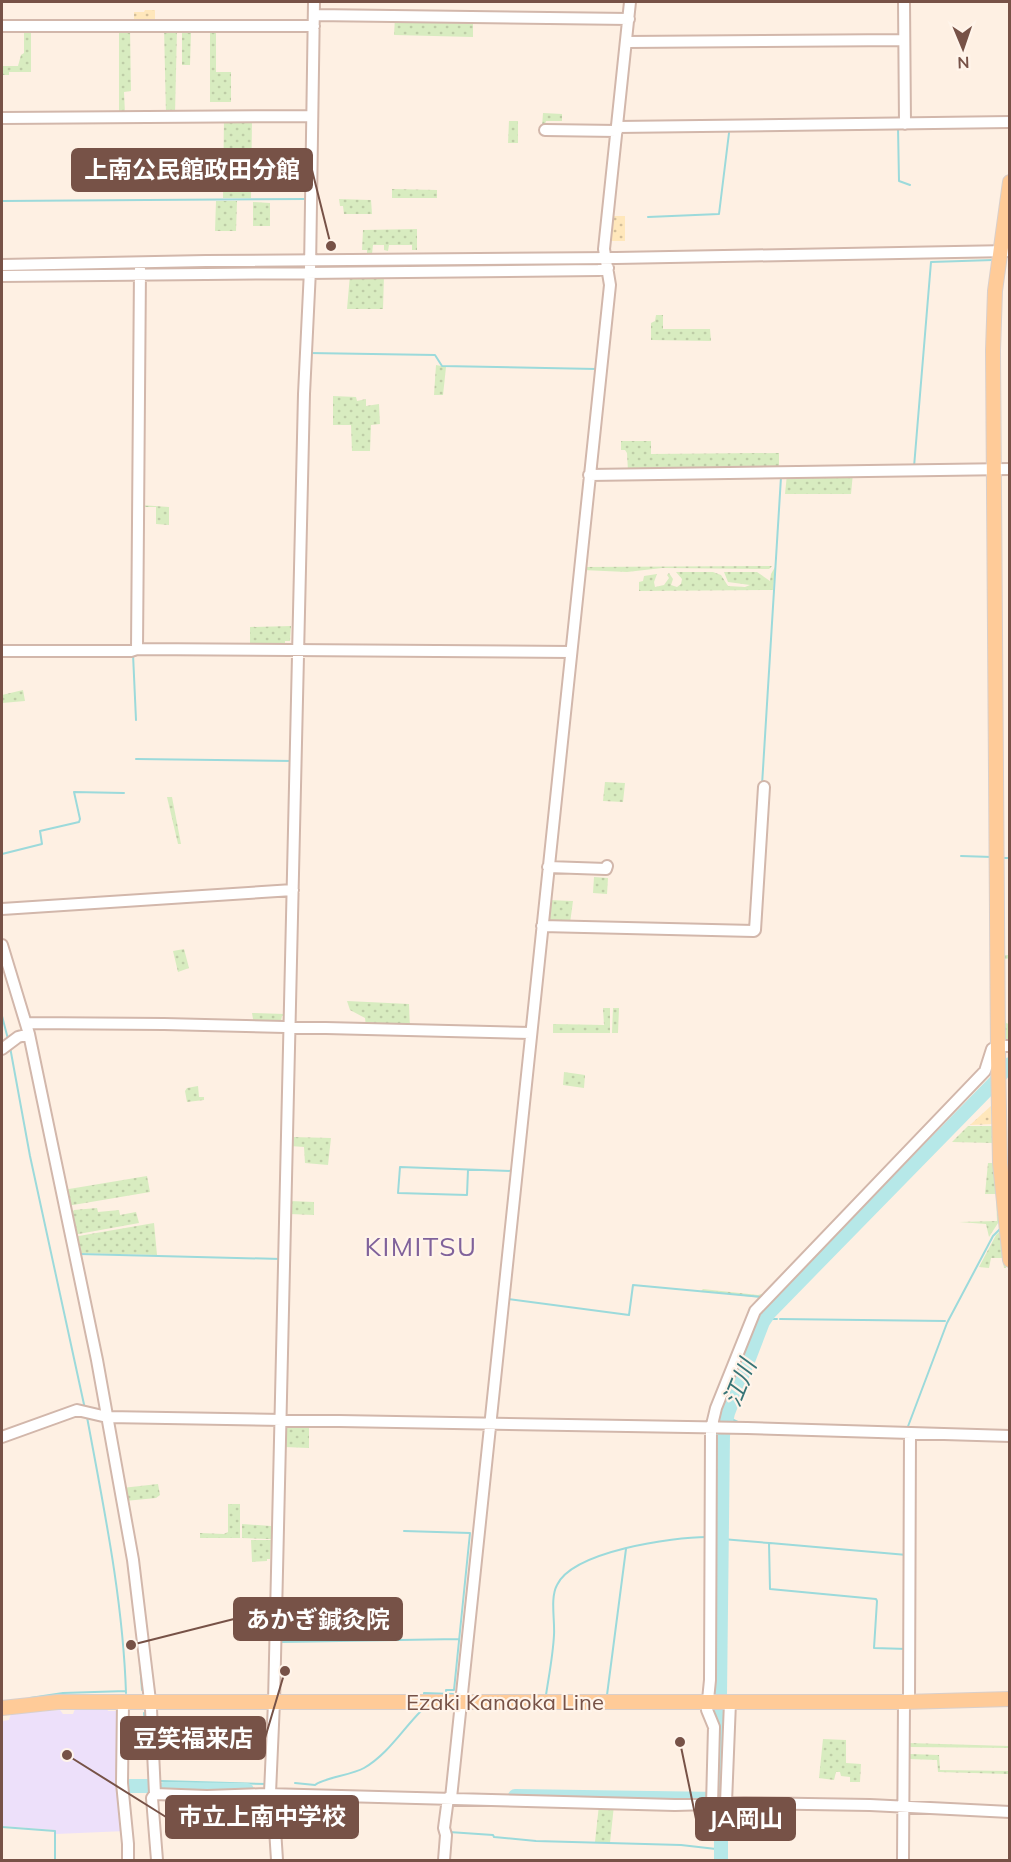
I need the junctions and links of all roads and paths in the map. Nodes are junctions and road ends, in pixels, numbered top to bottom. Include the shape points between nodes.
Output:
1 (314, 2) edge
2 (624, 2) edge
3 (630, 2) edge
4 (904, 2) edge
5 (625, 19) junction
6 (312, 23) junction
7 (2, 26) edge
8 (902, 40) junction
9 (627, 42) junction
10 (309, 116) junction
11 (2, 118) edge
12 (905, 122) junction
13 (1010, 122) edge
14 (544, 130) dead end
15 (614, 130) junction
16 (1010, 182) edge
17 (1004, 257) edge
18 (599, 264) junction
19 (2, 265) edge
20 (309, 268) junction
21 (140, 269) junction
22 (2, 276) edge
23 (994, 470) junction
24 (1010, 470) edge
25 (589, 475) junction
26 (137, 649) junction
27 (297, 650) junction
28 (2, 651) edge
29 (569, 652) junction
30 (765, 787) dead end
31 (608, 866) dead end
32 (548, 867) junction
33 (291, 890) junction
34 (2, 909) edge
35 (542, 926) junction
36 (2, 945) edge
37 (26, 1023) junction
38 (288, 1027) junction
39 (528, 1033) junction
40 (26, 1035) junction
41 (7, 1045) edge
42 (1002, 1049) edge
43 (1010, 1260) edge
44 (107, 1417) junction
45 (279, 1420) junction
46 (488, 1424) junction
47 (714, 1429) junction
48 (910, 1433) junction
49 (1010, 1436) edge
50 (2, 1437) edge
51 (1010, 1699) edge
52 (123, 1701) junction
53 (150, 1702) junction
54 (274, 1702) junction
55 (461, 1702) junction
56 (709, 1702) junction
57 (729, 1702) junction
58 (906, 1702) junction
59 (2, 1708) edge
60 (270, 1792) junction
61 (155, 1794) junction
62 (451, 1796) junction
63 (712, 1801) junction
64 (726, 1803) junction
65 (903, 1807) junction
66 (1010, 1812) edge
67 (128, 1860) edge
68 (157, 1860) edge
69 (278, 1860) edge
70 (444, 1860) edge
71 (903, 1860) edge

1 - 6 street
2 - 5 street
3 - 5 street
4 - 8 street
5 - 6 street
5 - 9 street
5 - 15 street
6 - 7 street
6 - 10 street
8 - 9 street
8 - 12 street
9 - 15 street
10 - 11 street
10 - 20 street
12 - 13 street
12 - 15 street
14 - 15 street
15 - 18 street via 604,249
16 - 17 main road
17 - 18 street
17 - 23 main road via 993,315
18 - 20 street
18 - 25 street via 610,285
19 - 21 street
20 - 21 street
20 - 27 street
21 - 22 street
21 - 26 street
23 - 24 street
23 - 25 street
23 - 42 main road
25 - 29 street
26 - 27 street
26 - 28 street
27 - 29 street
27 - 33 street
29 - 32 street
30 - 35 street via 754,932
31 - 32 street
32 - 35 street
33 - 34 street
33 - 38 street
35 - 39 street
36 - 37 street
37 - 38 street
37 - 40 street
38 - 39 street
38 - 45 street
39 - 46 street
40 - 41 street
40 - 44 street
42 - 43 main road via 1000,1163
42 - 47 street via 992,1049 985,1071 755,1311 716,1408
44 - 45 street
44 - 50 street via 77,1410
44 - 53 street via 133,1560
45 - 46 street
45 - 54 street
46 - 47 street
46 - 55 street
47 - 48 street
47 - 56 street
48 - 49 street
48 - 58 street
51 - 58 main road, Ezaki Kanaoka Line
52 - 53 main road, Ezaki Kanaoka Line
52 - 59 main road, Ezaki Kanaoka Line
52 - 67 street via 122,1783
53 - 54 main road, Ezaki Kanaoka Line
53 - 61 street
54 - 55 main road, Ezaki Kanaoka Line
54 - 60 street
55 - 56 main road, Ezaki Kanaoka Line
55 - 62 street
56 - 57 main road, Ezaki Kanaoka Line
56 - 63 street via 707,1710 714,1727
57 - 58 main road, Ezaki Kanaoka Line
57 - 64 street
58 - 65 street
60 - 61 street
60 - 62 street via 378,1798
60 - 69 street
61 - 68 street via 152,1798
62 - 63 street
62 - 70 street via 444,1828
63 - 64 street
64 - 65 street
65 - 66 street
65 - 71 street

